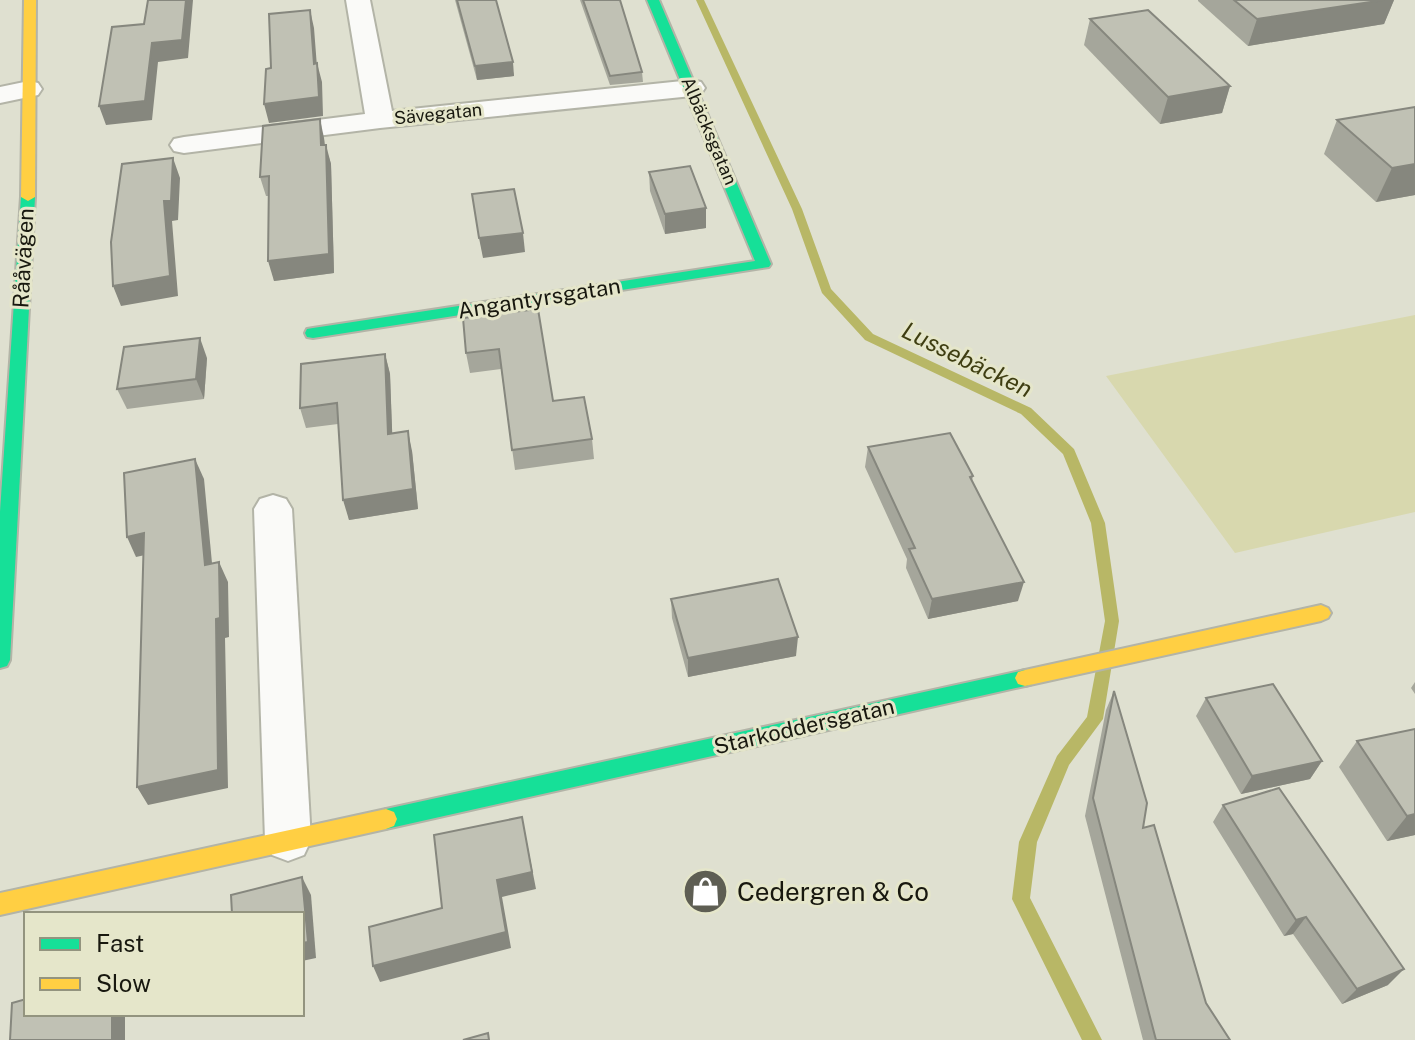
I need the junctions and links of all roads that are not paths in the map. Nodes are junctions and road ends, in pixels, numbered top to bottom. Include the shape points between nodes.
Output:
1 (30, 0) edge
2 (358, 0) edge
3 (653, 0) edge
4 (692, 88) junction
5 (29, 89) junction
6 (0, 95) edge
7 (380, 120) junction
8 (184, 145) dead end
9 (764, 264) joint
10 (313, 333) dead end
11 (273, 509) dead end
12 (1321, 613) dead end
13 (0, 660) edge
14 (288, 840) junction
15 (0, 904) edge

1 - 5 street, Rååvägen
2 - 7 street
3 - 4 street, Albäcksgatan
4 - 7 street, Sävegatan
4 - 9 street, Albäcksgatan
5 - 6 street
5 - 13 street, Rååvägen via 30,161
7 - 8 street, Sävegatan
9 - 10 street, Angantyrsgatan
11 - 14 street
12 - 14 street, Starkoddersgatan
14 - 15 street, Starkoddersgatan

